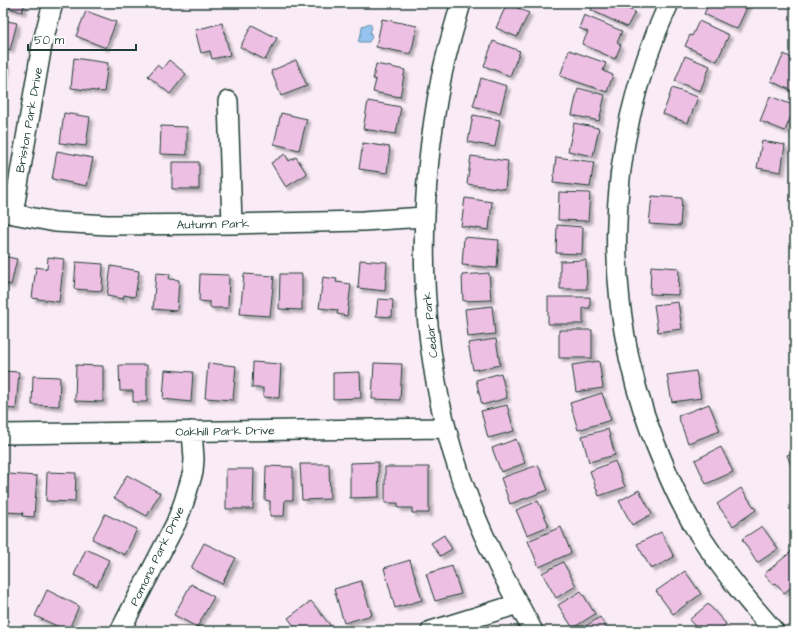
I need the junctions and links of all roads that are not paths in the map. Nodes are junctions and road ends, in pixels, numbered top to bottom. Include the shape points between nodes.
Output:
1 (53, 3) edge
2 (461, 3) edge
3 (669, 3) edge
4 (228, 101) dead end
5 (8, 213) edge
6 (424, 217) junction
7 (232, 224) junction
8 (446, 428) junction
9 (192, 431) junction
10 (3, 434) edge
11 (518, 604) junction
12 (120, 631) edge
13 (431, 631) edge
14 (533, 631) edge
15 (774, 631) edge

1 - 5 street, Briston Park Drive
2 - 6 street, Cedar Park via 441,78 429,155
3 - 15 street via 655,34 636,90 623,147 616,206 616,264 622,323 634,381 651,437 675,491 704,542 738,590
4 - 7 street
5 - 7 street, Autumn Park via 63,223
6 - 7 street, Autumn Park
6 - 8 street, Cedar Park via 427,314 432,359
8 - 9 street, Oakhill Park Drive
8 - 11 street, Cedar Park via 469,501
9 - 10 street, Oakhill Park Drive
9 - 12 street, Pomona Park Drive via 193,472 184,502 176,523
11 - 13 street
11 - 14 street, Cedar Park

